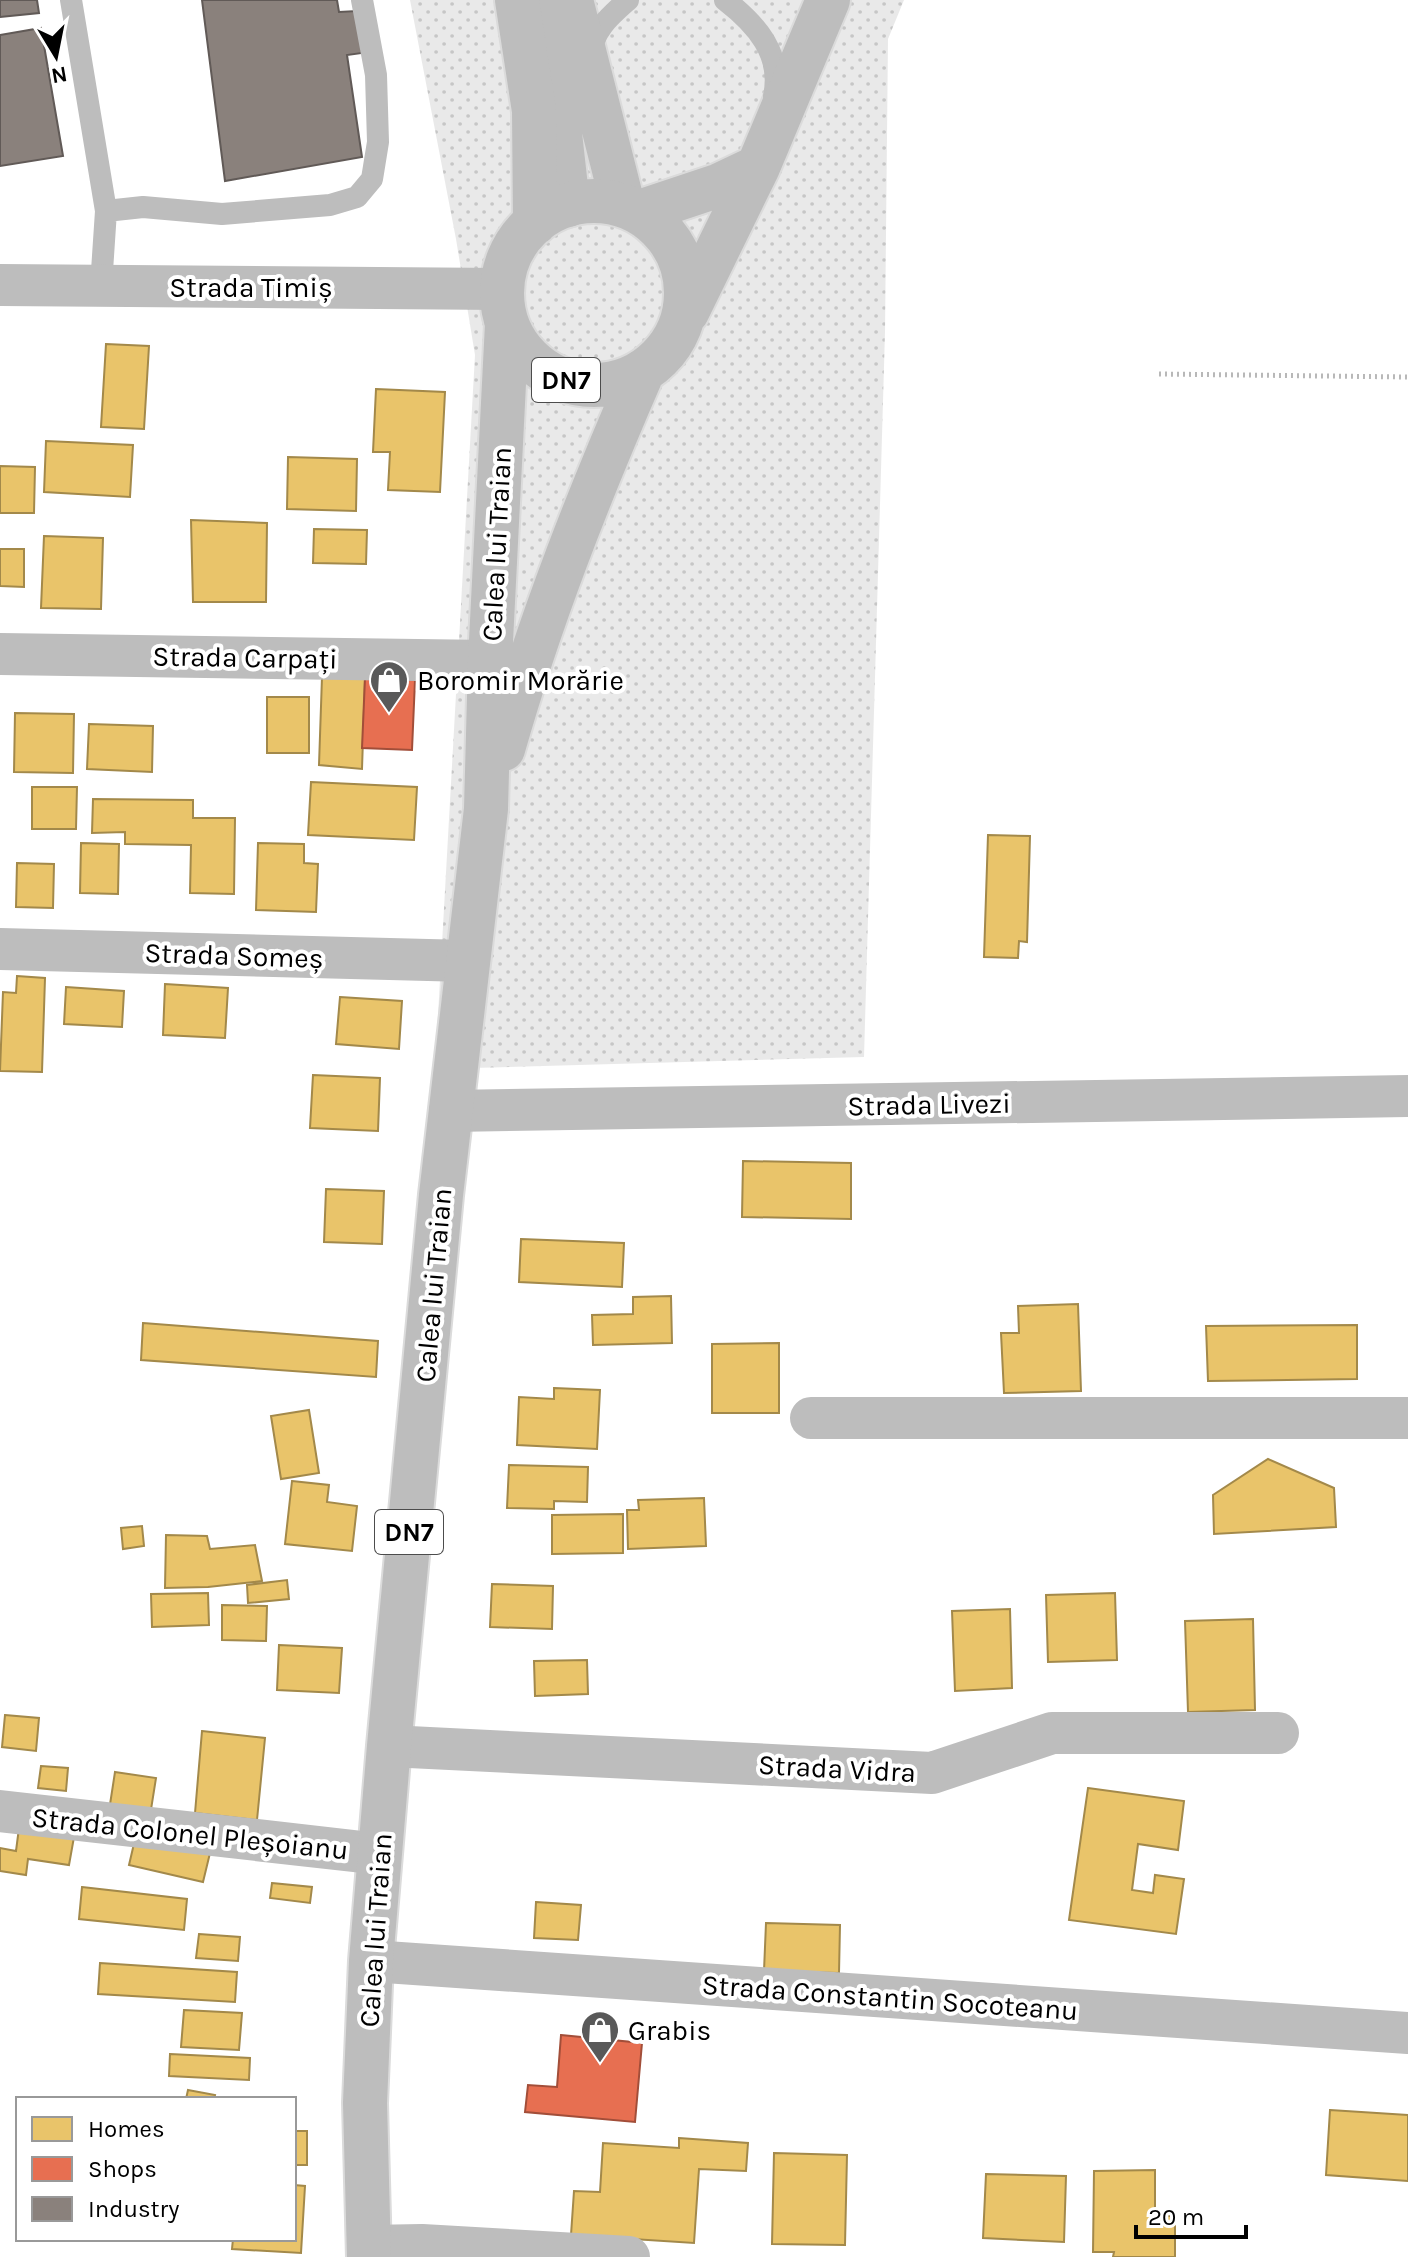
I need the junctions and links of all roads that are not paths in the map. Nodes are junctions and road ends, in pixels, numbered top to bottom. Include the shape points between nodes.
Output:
1 (71, 0) edge
2 (362, 0) edge
3 (517, 0) edge
4 (545, 0) edge
5 (571, 0) edge
6 (628, 0) edge
7 (725, 0) edge
8 (828, 0) edge
9 (791, 59) junction
10 (588, 72) junction
11 (758, 167) junction
12 (631, 209) junction
13 (106, 211) junction
14 (552, 214) junction
15 (0, 285) edge
16 (101, 286) junction
17 (505, 307) junction
18 (681, 325) junction
19 (643, 371) junction
20 (0, 654) edge
21 (490, 661) junction
22 (486, 809) junction
23 (0, 949) edge
24 (467, 961) junction
25 (1408, 1096) edge
26 (450, 1111) junction
27 (811, 1418) dead end
28 (1408, 1418) edge
29 (1278, 1733) dead end
30 (389, 1746) junction
31 (0, 1811) edge
32 (380, 1854) junction
33 (371, 1961) junction
34 (1408, 2033) edge
35 (368, 2252) edge
36 (629, 2257) edge

1 - 13 lane
2 - 13 lane via 376,75 378,142 372,179 357,197 330,205 222,214 143,207
3 - 14 main road
4 - 14 main road
5 - 10 main road
6 - 10 lane via 604,21 592,43
7 - 9 lane
8 - 9 main road, DN7
9 - 11 main road, DN7
10 - 12 main road
11 - 12 main road via 720,185
11 - 18 main road, DN7
12 - 14 main road via 596,201
12 - 18 main road, DN7 via 660,228 675,249 685,273
13 - 16 lane
14 - 17 main road, DN7 via 518,242 506,264
15 - 16 street, Strada Timiș
16 - 17 street, Strada Timiș
17 - 19 main road, DN7 via 520,348 539,367 564,380 618,382
17 - 21 main road, Calea lui Traian / DN7
18 - 19 main road, DN7 via 666,351
19 - 22 main road, DN7 via 560,573
20 - 21 street, Strada Carpați
21 - 22 main road, Calea lui Traian / DN7
22 - 24 main road, Calea lui Traian / DN7
23 - 24 street, Strada Someș
24 - 26 main road, Calea lui Traian / DN7
25 - 26 street, Strada Livezi
26 - 30 main road, Calea lui Traian / DN7
27 - 28 street
29 - 30 street, Strada Vidra via 1052,1733 932,1773
30 - 32 main road, Calea lui Traian / DN7
31 - 32 street, Strada Colonel Pleșoianu
32 - 33 main road, Calea lui Traian / DN7
33 - 34 street, Strada Constantin Socoteanu
33 - 35 main road, Calea lui Traian / DN7 via 365,2103
35 - 36 street, Calea lui Traian via 422,2245

